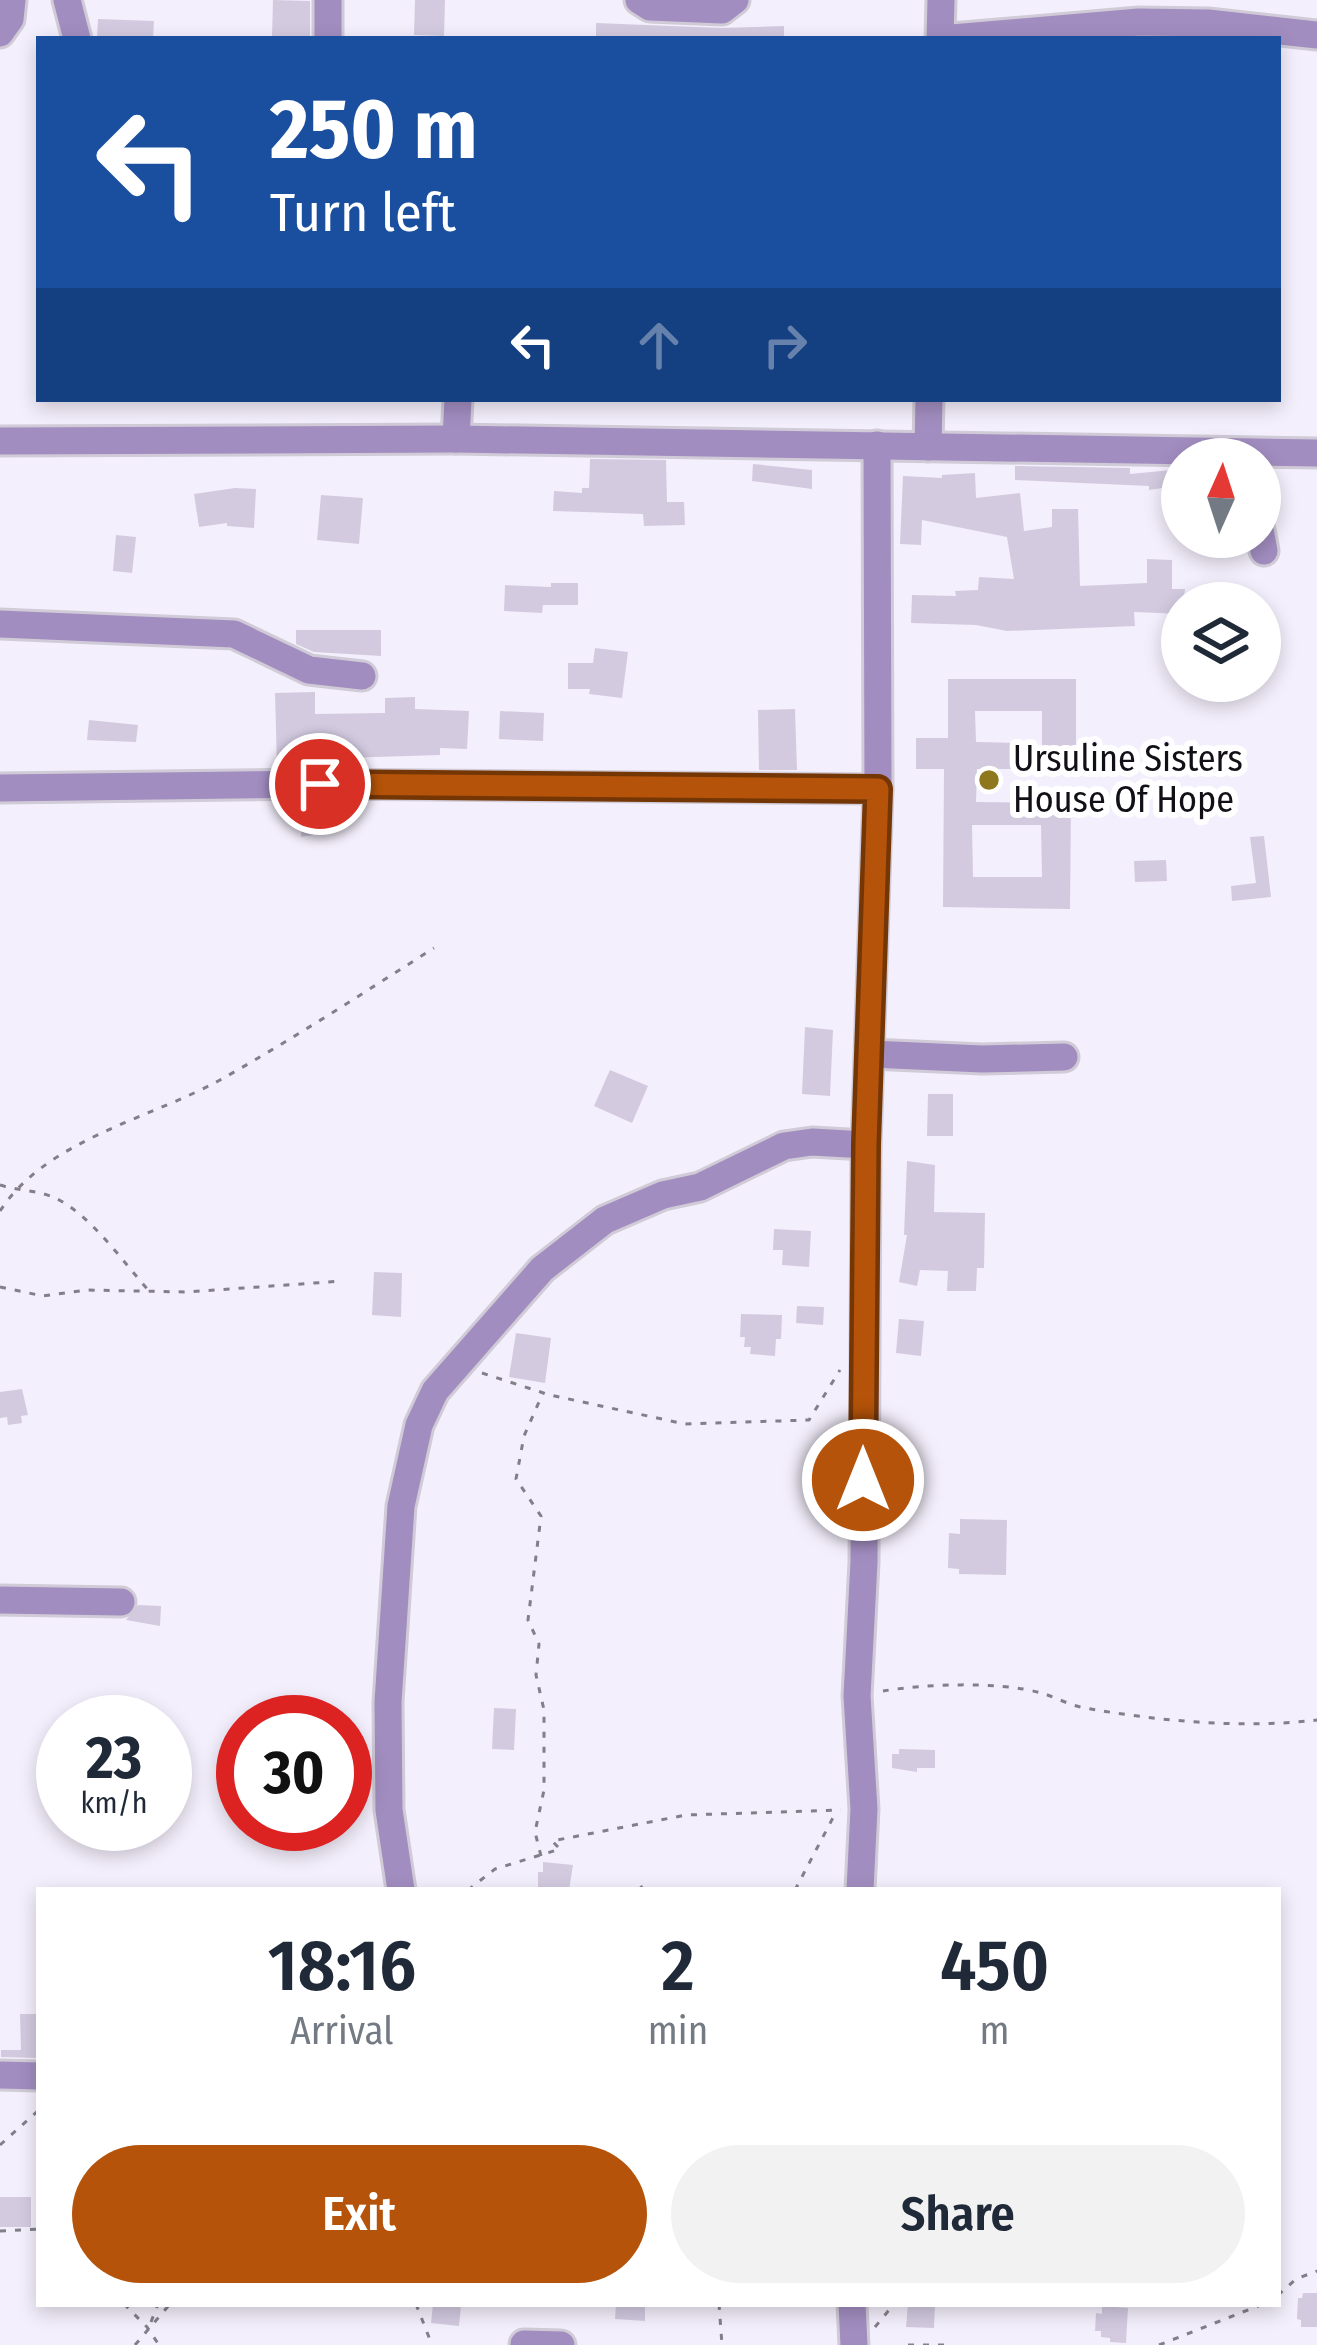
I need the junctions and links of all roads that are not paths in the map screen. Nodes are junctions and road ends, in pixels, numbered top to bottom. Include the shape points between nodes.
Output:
1 (12, 0) edge
2 (67, 0) edge
3 (328, 0) edge
4 (639, 0) edge
5 (736, 0) edge
6 (941, 0) edge
7 (0, 33) edge
8 (1317, 34) edge
9 (76, 36) edge
10 (328, 36) edge
11 (940, 36) edge
12 (975, 36) edge
13 (458, 402) edge
14 (929, 402) edge
15 (456, 439) junction
16 (0, 441) edge
17 (877, 445) junction
18 (928, 447) junction
19 (1317, 453) edge
20 (1161, 454) edge
21 (1281, 455) edge
22 (0, 624) edge
23 (362, 676) dead end
24 (0, 788) edge
25 (878, 789) junction
26 (871, 1054) junction
27 (1064, 1057) dead end
28 (866, 1144) junction
29 (0, 1600) edge
30 (121, 1601) dead end
31 (400, 1887) edge
32 (860, 1887) edge
33 (0, 2075) edge
34 (36, 2076) edge
35 (852, 2307) edge
36 (524, 2344) edge
37 (561, 2345) edge
38 (854, 2345) edge

1 - 7 street
2 - 9 street
3 - 10 street
4 - 5 street via 722,10
6 - 11 street
8 - 12 street via 1139,22
13 - 15 street
14 - 18 street
15 - 16 street
15 - 17 street
17 - 18 street
17 - 25 street
18 - 20 street
19 - 21 street
22 - 23 street via 234,634 308,670
24 - 25 street
25 - 26 street
26 - 27 street
26 - 28 street
28 - 31 street via 784,1146 604,1220 542,1269 435,1391 401,1506 388,1702
28 - 32 street via 863,1562 850,1809
29 - 30 street
33 - 34 street
35 - 38 street
36 - 37 street

